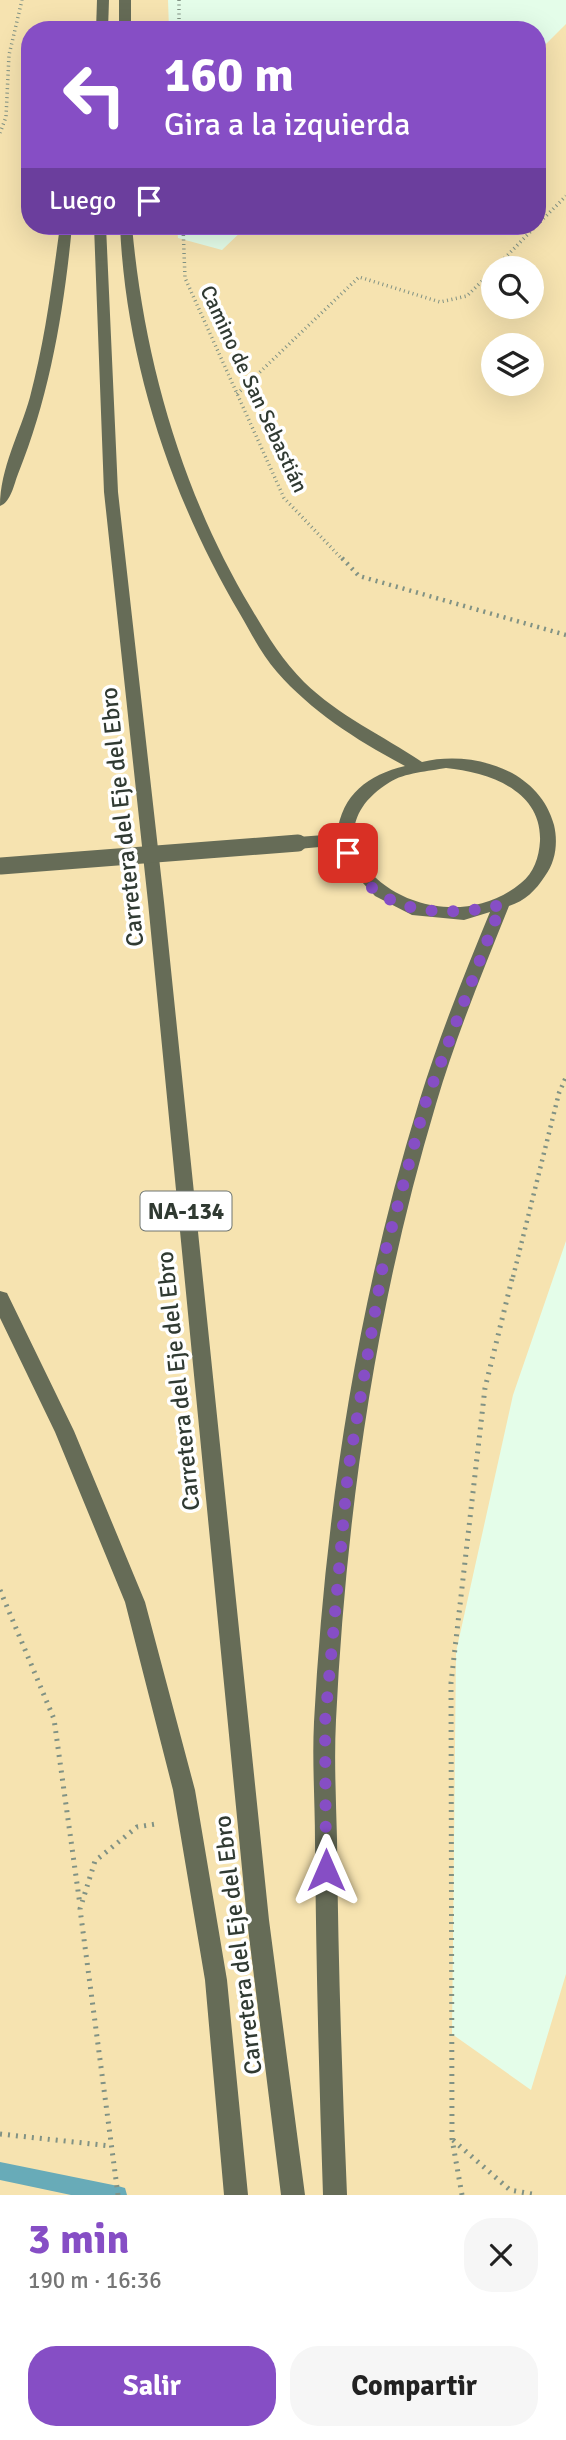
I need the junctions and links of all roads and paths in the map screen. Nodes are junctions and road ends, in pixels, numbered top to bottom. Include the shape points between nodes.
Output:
1 (22, 0) edge
2 (125, 0) edge
3 (179, 0) edge
4 (103, 1) edge
5 (98, 21) edge
6 (102, 21) edge
7 (125, 21) edge
8 (179, 21) edge
9 (0, 133) edge
10 (566, 196) edge
11 (546, 216) edge
12 (65, 235) edge
13 (100, 235) edge
14 (127, 235) edge
15 (183, 235) edge
16 (527, 235) edge
17 (507, 256) edge
18 (481, 282) edge
19 (237, 394) junction
20 (0, 502) edge
21 (566, 635) edge
22 (416, 765) junction
23 (343, 839) junction
24 (1, 867) edge
25 (501, 905) junction
26 (566, 1077) edge
27 (0, 1299) edge
28 (0, 1590) edge
29 (187, 1820) junction
30 (80, 1909) junction
31 (0, 2134) edge
32 (452, 2139) junction
33 (111, 2146) junction
34 (118, 2195) edge
35 (236, 2195) edge
36 (293, 2195) edge
37 (335, 2195) edge
38 (461, 2195) edge
39 (537, 2195) edge

1 - 9 path via 9,54 6,117
2 - 7 main road
3 - 8 path
4 - 5 main road
4 - 6 main road
10 - 11 path
12 - 20 main road via 47,364 21,452
13 - 36 main road, Carretera del Eje del Ebro / NA-134 via 111,492 258,1920
14 - 22 main road via 134,304 157,400 209,547 282,668 316,703
15 - 19 path, Camino de San Sebastián via 185,278
16 - 17 path
18 - 19 path via 467,296 440,302 359,277
19 - 21 path, Camino de San Sebastián via 284,498 359,576
22 - 23 main road via 385,775 361,793 347,816
22 - 25 main road via 466,764 503,775 526,789 543,808 551,830 551,852 542,873 525,891
23 - 24 main road, bridge
23 - 25 main road via 353,866 373,888 400,904 445,913
25 - 37 main road via 425,1104 385,1253 348,1471 325,1722
26 - 32 path via 485,1388 451,1683
27 - 29 main road via 64,1431 135,1602 184,1790
28 - 30 path via 54,1719
29 - 30 path via 137,1827 95,1861
29 - 35 main road via 216,1980
30 - 33 path
31 - 33 path
32 - 38 path
32 - 39 path via 510,2189
33 - 34 path

